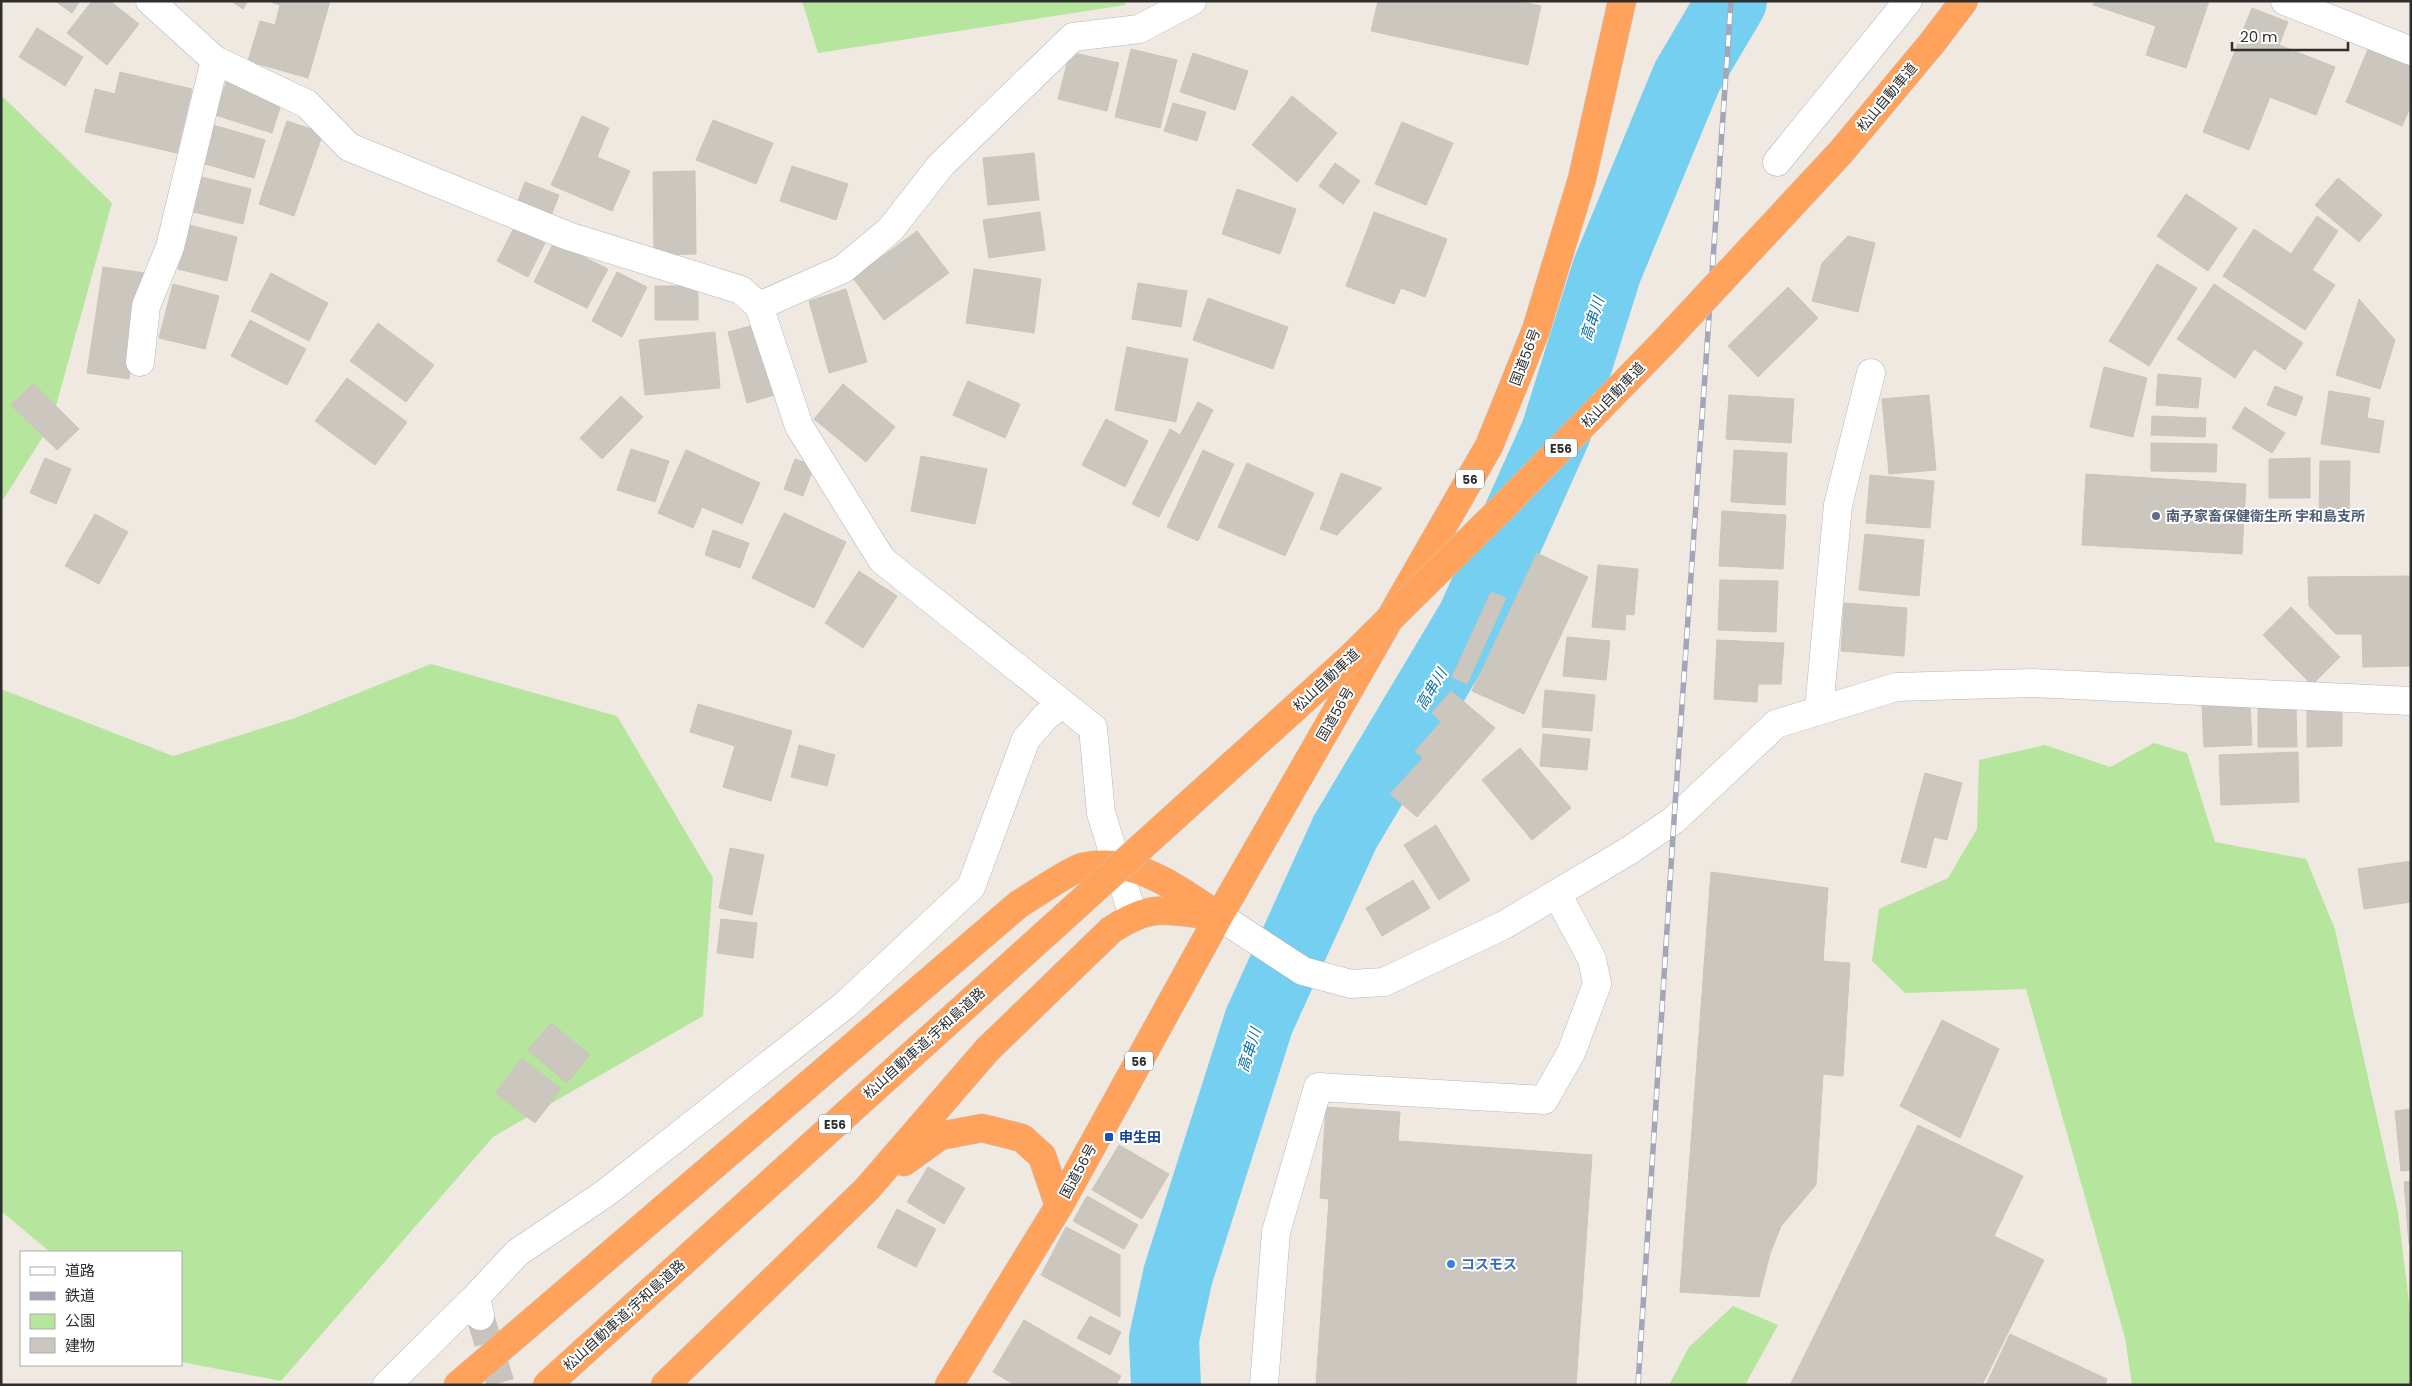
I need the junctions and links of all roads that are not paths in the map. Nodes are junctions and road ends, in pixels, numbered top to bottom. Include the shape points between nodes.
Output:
1 (150, 1) edge
2 (1192, 1) edge
3 (1622, 1) edge
4 (1908, 1) edge
5 (1964, 1) edge
6 (2285, 1) edge
7 (2411, 51) edge
8 (215, 60) junction
9 (1777, 162) dead end
10 (760, 306) junction
11 (140, 362) dead end
12 (1872, 373) dead end
13 (2411, 701) edge
14 (1061, 704) junction
15 (1819, 710) junction
16 (1121, 863) junction
17 (1556, 894) junction
18 (1133, 916) junction
19 (1219, 916) junction
20 (867, 1189) junction
21 (1059, 1206) junction
22 (387, 1385) edge
23 (458, 1385) edge
24 (546, 1385) edge
25 (665, 1385) edge
26 (950, 1385) edge
27 (1264, 1385) edge

1 - 8 street
2 - 10 street via 1139,29 1073,37 941,165 890,230 843,268
3 - 19 highway, 国道56号 / 56 via 1582,179 1536,330 1489,446
4 - 9 street
5 - 16 highway, 松山自動車道 / E56, bridge via 1841,152 1664,342 1506,504 1349,660
6 - 7 street
8 - 10 street via 307,104 349,147 568,236 741,290
8 - 11 street via 170,247 146,306
10 - 14 street via 799,426 882,560
12 - 15 street via 1838,505
13 - 15 street via 2033,683 1896,687
14 - 16 street via 1093,728 1101,813
14 - 22 street via 1026,739 971,887 845,1005 607,1192 517,1253 478,1306
15 - 17 street via 1776,724 1674,820
16 - 18 street
16 - 19 highway via 1160,878
16 - 23 highway via 1081,867 1019,904
16 - 24 highway, 松山自動車道;宇和島道路 / E56, bridge
17 - 19 street via 1504,925 1384,982 1351,984 1303,971
17 - 27 street via 1592,958 1597,984 1570,1053 1544,1100 1318,1087 1276,1232
18 - 19 highway via 1157,909
18 - 20 highway via 1111,930 1075,963 987,1050
19 - 21 highway, 国道56号 / 56
20 - 21 highway via 940,1136 982,1128 1022,1138 1042,1156
20 - 25 highway
21 - 26 highway, 国道56号 / 56

